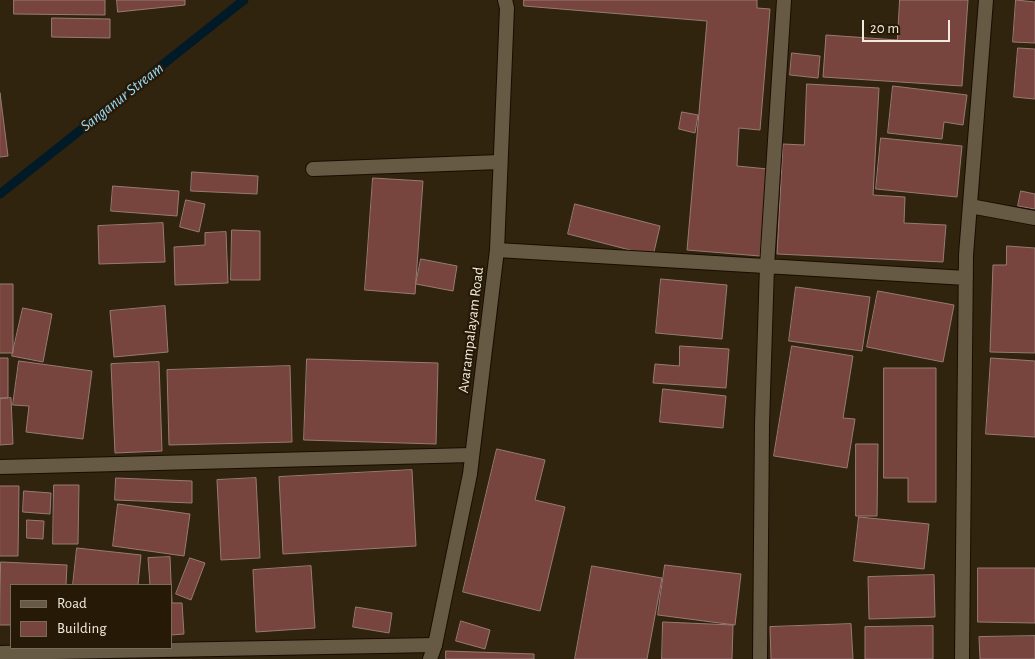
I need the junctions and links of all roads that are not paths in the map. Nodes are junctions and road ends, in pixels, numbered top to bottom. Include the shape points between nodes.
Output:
1 (505, 0) edge
2 (784, 0) edge
3 (986, 0) edge
4 (500, 162) junction
5 (313, 169) dead end
6 (970, 206) junction
7 (1035, 218) edge
8 (497, 250) junction
9 (767, 266) junction
10 (966, 278) junction
11 (472, 455) junction
12 (0, 467) edge
13 (435, 645) junction
14 (0, 653) edge
15 (430, 659) edge
16 (760, 659) edge
17 (962, 659) edge

1 - 4 street, Avarampalayam Road
2 - 9 street
3 - 6 street
4 - 5 street
4 - 8 street, Avarampalayam Road
6 - 7 street
6 - 10 street
8 - 9 street
8 - 11 street, Avarampalayam Road
9 - 10 street
9 - 16 street
10 - 17 street
11 - 12 street
11 - 13 street, Avarampalayam Road
13 - 14 street
13 - 15 street, Avarampalayam Road

